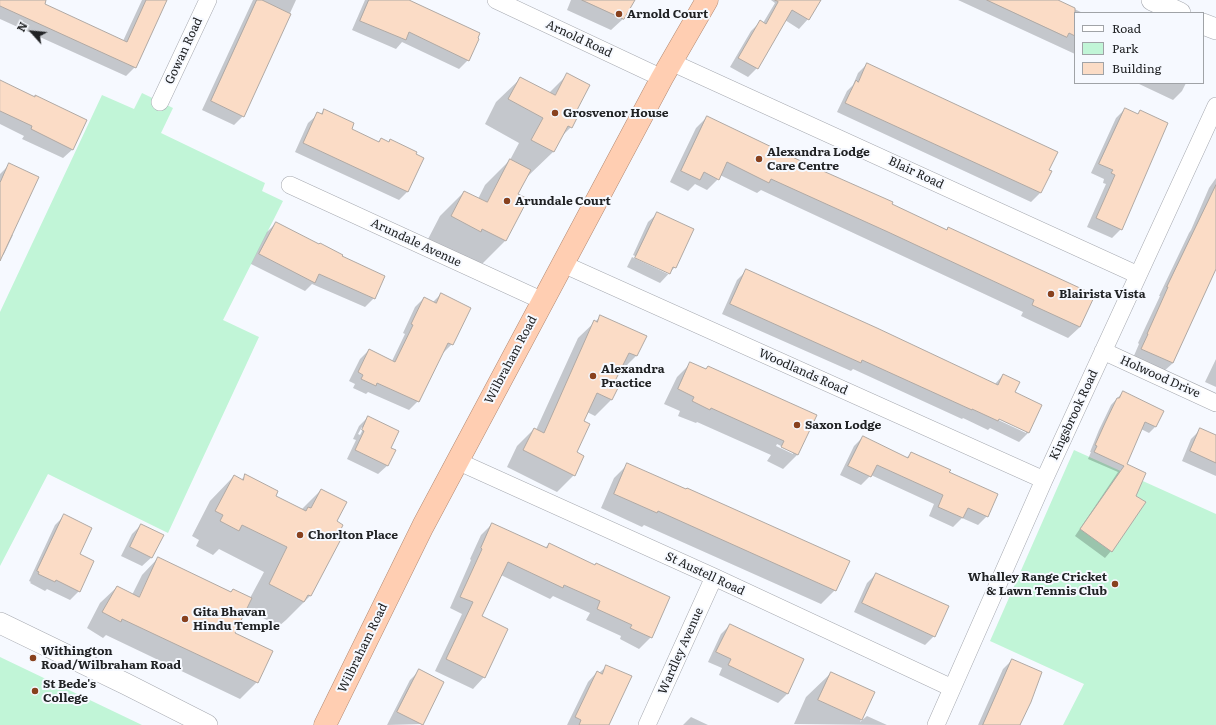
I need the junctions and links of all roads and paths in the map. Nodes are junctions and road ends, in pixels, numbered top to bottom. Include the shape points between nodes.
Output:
1 (208, 0) edge
2 (496, 0) edge
3 (706, 0) edge
4 (1152, 0) edge
5 (1178, 12) edge
6 (1204, 24) edge
7 (1216, 30) edge
8 (666, 70) junction
9 (160, 102) dead end
10 (1216, 106) edge
11 (290, 185) dead end
12 (563, 264) junction
13 (1138, 275) junction
14 (543, 301) junction
15 (1103, 352) junction
16 (1216, 403) edge
17 (457, 461) junction
18 (1044, 480) junction
19 (714, 578) junction
20 (0, 623) edge
21 (952, 688) junction
22 (207, 725) edge
23 (325, 725) edge
24 (647, 725) edge
25 (936, 725) edge

1 - 9 street, Gowan Road
2 - 8 street, Arnold Road
3 - 8 highway, Wilbraham Road
4 - 5 street
6 - 7 street
8 - 12 highway, Wilbraham Road
8 - 13 street, Blair Road
10 - 13 street, Kingsbrook Road
11 - 14 street, Arundale Avenue
12 - 14 highway, Wilbraham Road
12 - 18 street, Woodlands Road
13 - 15 street, Kingsbrook Road
14 - 17 highway, Wilbraham Road
15 - 16 street, Holwood Drive
15 - 18 street, Kingsbrook Road
17 - 19 street, St Austell Road
17 - 23 highway, Wilbraham Road
18 - 21 street, Kingsbrook Road
19 - 21 street, St Austell Road
19 - 24 street, Wardley Avenue
20 - 22 street
21 - 25 street, Kingsbrook Road

